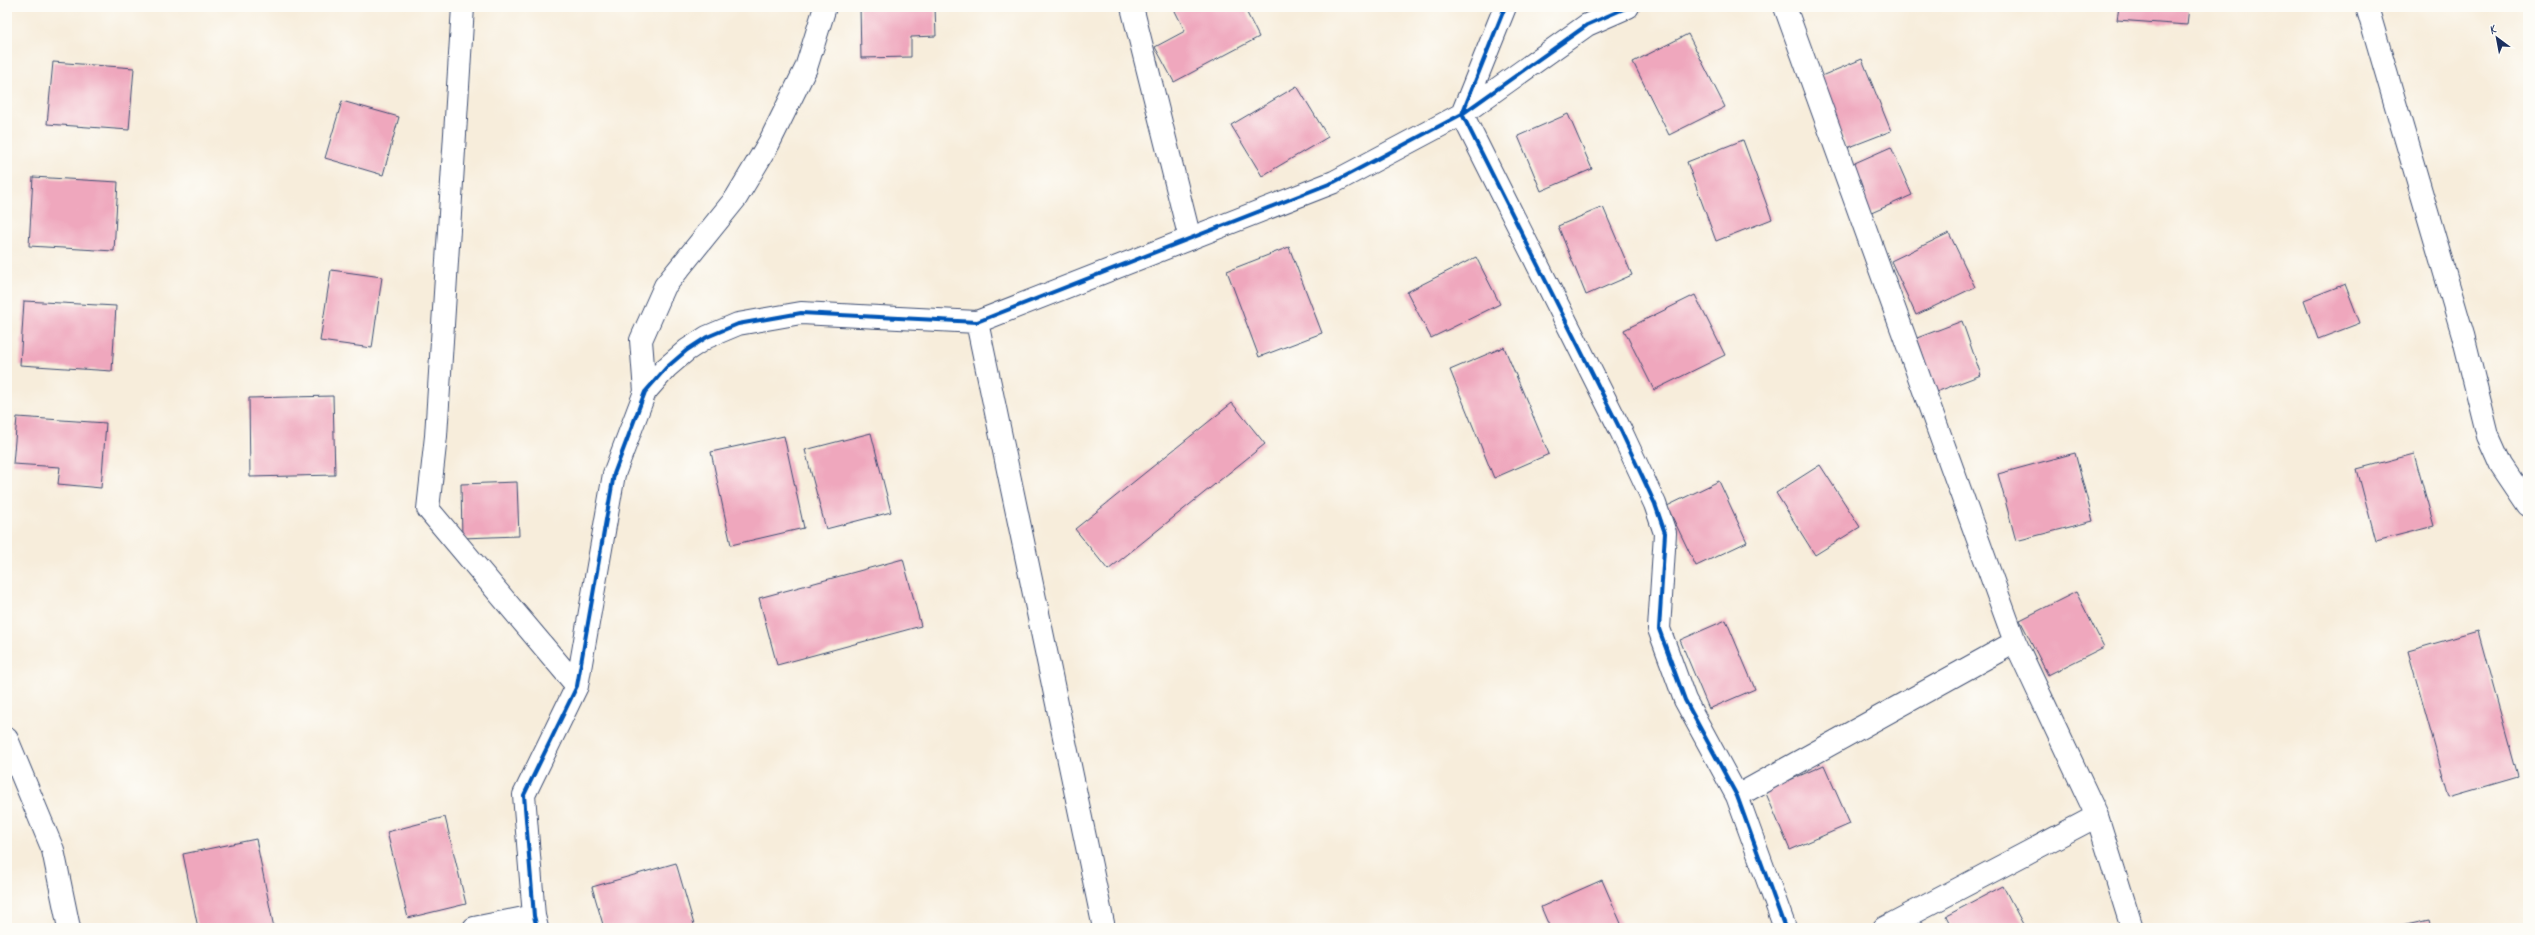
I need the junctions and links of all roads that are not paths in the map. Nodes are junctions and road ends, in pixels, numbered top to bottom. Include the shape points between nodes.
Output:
1 (464, 7) edge
2 (825, 7) edge
3 (1132, 7) edge
4 (1505, 7) edge
5 (1628, 7) edge
6 (1785, 7) edge
7 (2367, 7) edge
8 (1462, 114) junction
9 (1190, 239) junction
10 (977, 322) junction
11 (645, 392) junction
12 (2528, 505) edge
13 (2014, 642) junction
14 (577, 686) junction
15 (7, 739) edge
16 (1737, 796) junction
17 (2098, 816) junction
18 (535, 922) edge
19 (69, 928) edge
20 (474, 928) edge
21 (1104, 928) edge
22 (1785, 928) edge
23 (1884, 928) edge
24 (2132, 928) edge

1 - 14 street via 436,436 428,509
2 - 11 street via 806,68 769,143 736,198 665,286 641,340
3 - 9 street
4 - 8 street
5 - 8 street via 1587,25
6 - 13 street
7 - 12 street via 2463,335 2488,436 2501,465
8 - 9 street via 1334,182
8 - 16 street via 1655,504 1665,533 1659,629 1685,700
9 - 10 street
10 - 11 street via 801,313 738,324 707,337 686,350
10 - 21 street
11 - 14 street via 614,474
13 - 16 street
13 - 17 street
14 - 18 street via 524,795
15 - 19 street via 53,850
16 - 22 street
17 - 23 street
17 - 24 street
18 - 20 street

